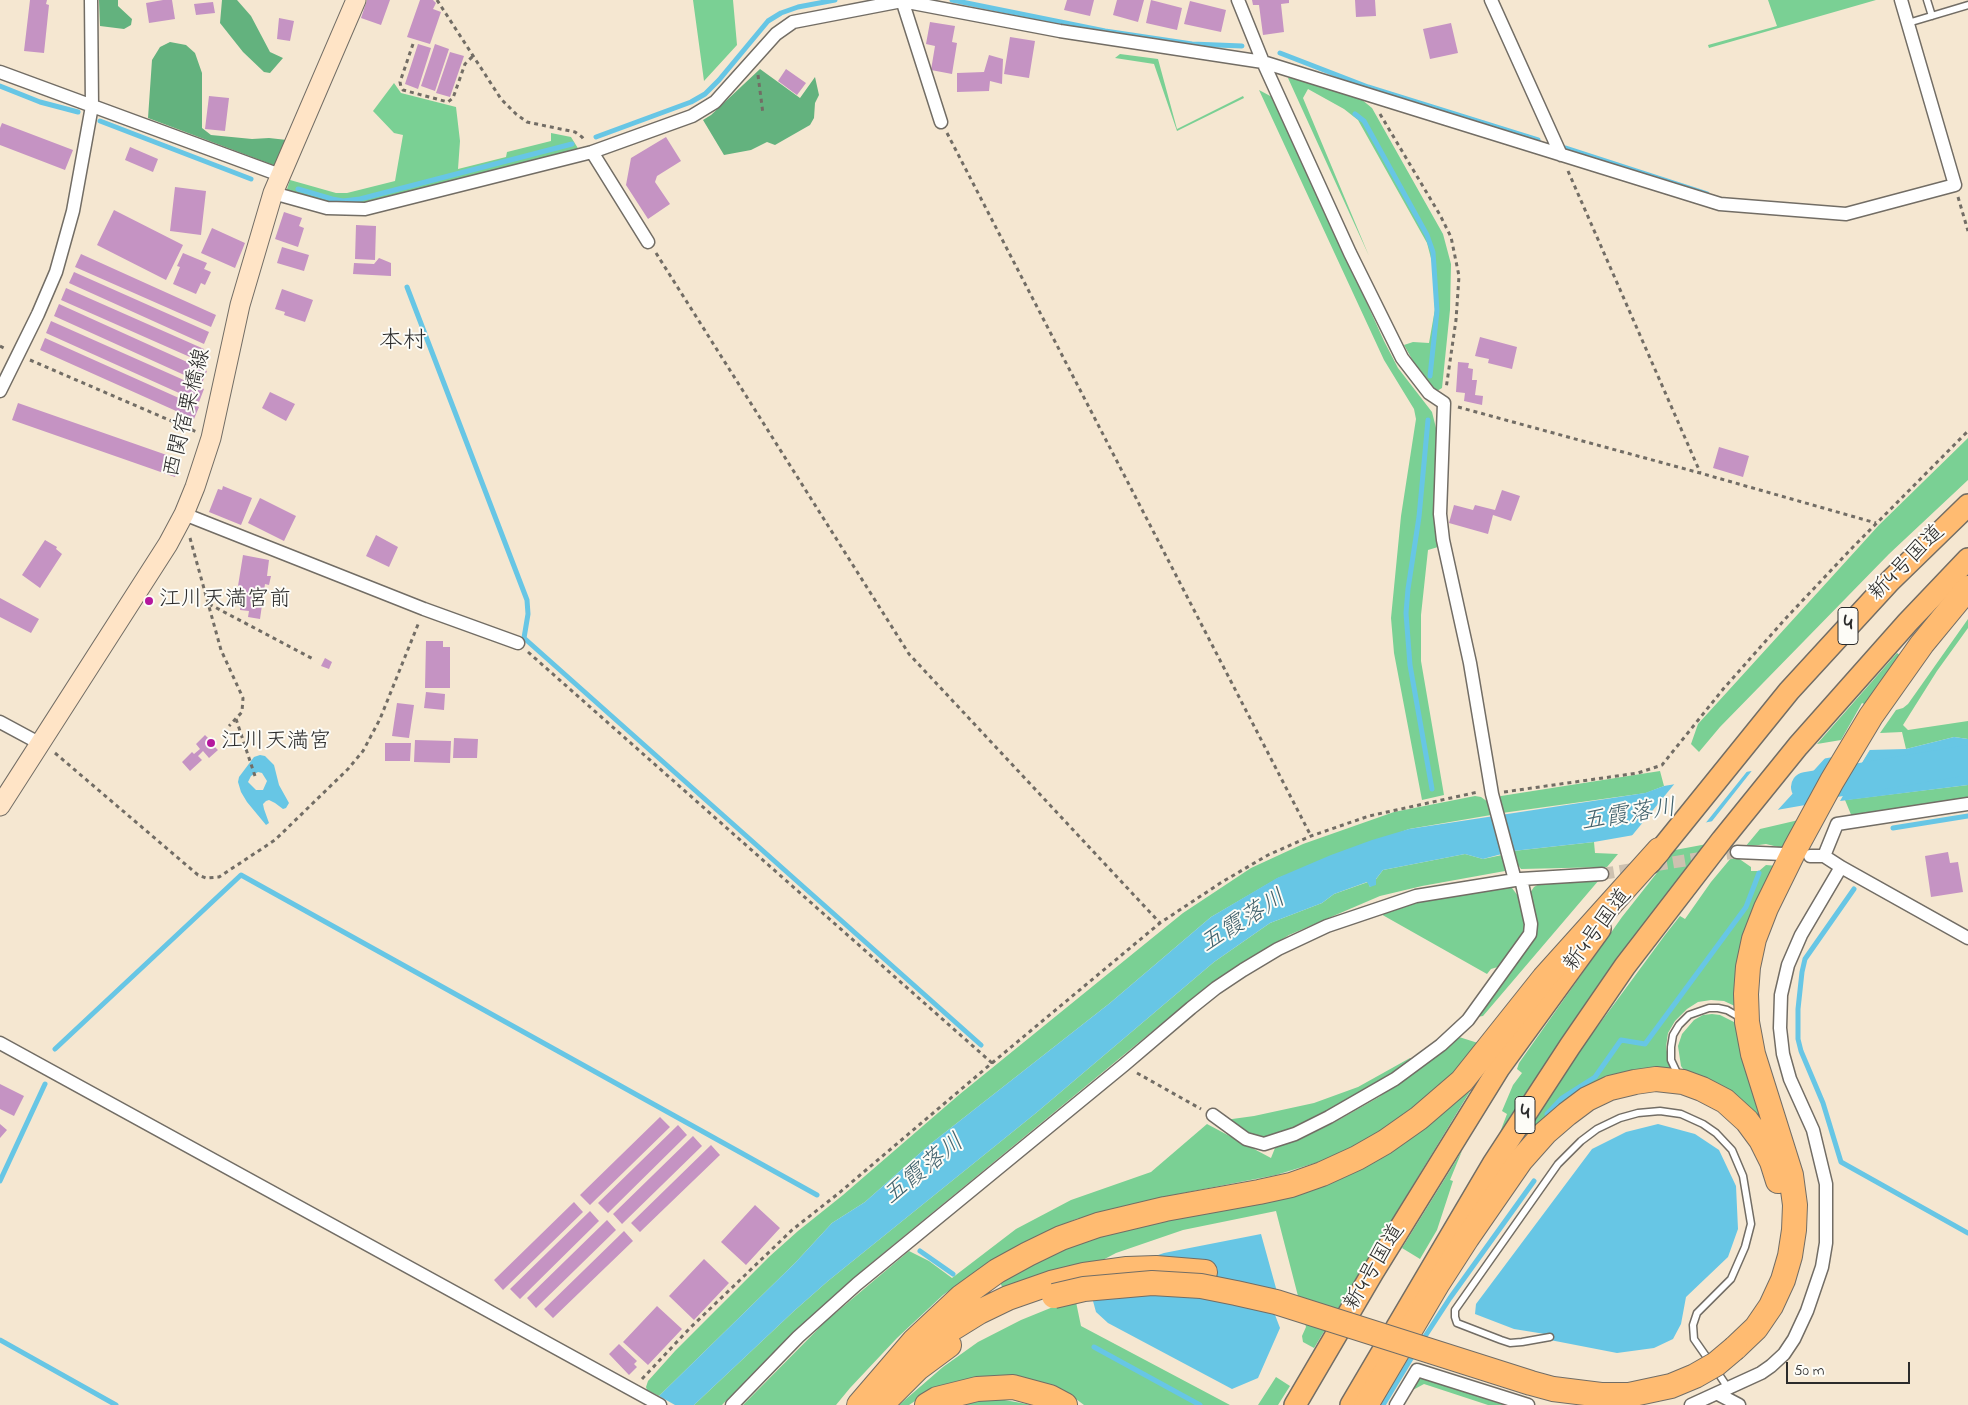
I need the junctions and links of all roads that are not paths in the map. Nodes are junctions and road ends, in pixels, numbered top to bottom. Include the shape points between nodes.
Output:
1 (91, 0) edge
2 (356, 0) edge
3 (902, 0) edge
4 (1238, 0) edge
5 (1491, 0) edge
6 (1901, 0) edge
7 (1928, 0) edge
8 (1968, 5) edge
9 (1932, 16) junction
10 (1908, 23) junction
11 (1263, 62) junction
12 (2, 75) edge
13 (92, 106) junction
14 (941, 122) road end
15 (592, 152) junction
16 (1561, 155) junction
17 (280, 175) junction
18 (274, 193) junction
19 (648, 242) road end
20 (0, 390) edge
21 (1968, 505) edge
22 (184, 514) junction
23 (1968, 559) edge
24 (1968, 588) edge
25 (518, 644) road end
26 (0, 722) edge
27 (39, 743) junction
28 (1968, 804) edge
29 (0, 806) edge
30 (1730, 846) junction
31 (1659, 850) junction
32 (1783, 854) dead end
33 (1810, 856) dead end
34 (1824, 856) junction
35 (1841, 867) junction
36 (1602, 874) tunnel mouth
37 (1518, 880) junction
38 (1968, 938) edge
39 (1747, 1022) junction
40 (0, 1043) edge
41 (1682, 1082) junction
42 (1213, 1115) road end
43 (1550, 1337) dead end
44 (1730, 1343) junction
45 (1723, 1391) junction
46 (871, 1400) edge
47 (660, 1405) edge
48 (732, 1405) edge
49 (927, 1405) edge
50 (1065, 1405) edge
51 (1295, 1405) edge
52 (1351, 1405) edge
53 (1366, 1405) edge
54 (1396, 1405) edge
55 (1528, 1405) edge
56 (1691, 1405) edge
57 (1739, 1405) edge

1 - 13 street
2 - 17 main road, 西関宿栗橋線
3 - 11 street via 1060,31
3 - 14 street
3 - 15 street via 792,22 776,34 715,102 692,116
4 - 11 street
5 - 16 street
6 - 10 street
7 - 9 lane
8 - 9 lane
9 - 10 lane
10 - 16 street via 1954,185 1846,214 1720,204
11 - 16 street
11 - 37 street via 1402,358 1429,393 1444,403 1440,514 1443,540 1470,663 1493,798
12 - 13 street
13 - 17 street
13 - 20 street via 73,211 56,272
15 - 18 street via 365,209 327,208
15 - 19 street
17 - 18 main road, 西関宿栗橋線
18 - 22 main road, 西関宿栗橋線 via 240,305 211,438
21 - 31 highway, 新4号国道 / 4 via 1842,632 1736,754
22 - 25 street
22 - 27 main road, 西関宿栗橋線 via 168,544
23 - 30 highway, 新4号国道 / 4 via 1798,746
24 - 39 highway via 1922,644 1871,716 1780,876 1754,938 1748,966
26 - 27 street
27 - 29 main road, 西関宿栗橋線
28 - 34 street via 1837,824
30 - 32 street
30 - 52 highway, 新4号国道 / 4 via 1625,966 1570,1046 1492,1164
31 - 46 highway via 1544,978 1462,1081 1385,1142 1357,1158 1291,1185 1098,1225 1028,1254 961,1297 914,1341
31 - 51 highway, 新4号国道 / 4 via 1499,1068
33 - 34 street
34 - 35 street
35 - 38 street
35 - 45 street via 1801,935 1788,965 1780,1028 1790,1079 1812,1130 1826,1184 1826,1243 1822,1267 1807,1311 1784,1354 1772,1366
36 - 37 street
37 - 42 street via 1531,924 1530,934 1468,1020 1441,1045 1394,1079 1329,1117 1295,1134 1264,1144 1246,1139
37 - 48 street via 1416,896 1327,926 1278,949 1216,988 857,1284
39 - 41 lane via 1718,1008 1689,1015 1676,1030 1671,1046 1672,1060
39 - 44 highway via 1753,1054 1791,1175 1794,1230 1783,1280 1771,1306 1756,1328
40 - 47 street
41 - 44 highway via 1725,1101 1747,1121 1765,1147 1778,1179 1781,1221 1771,1272
41 - 53 highway via 1656,1079 1610,1088 1587,1099 1546,1134 1521,1160 1467,1238
43 - 45 lane via 1510,1343 1457,1323 1455,1310 1558,1164 1597,1128 1638,1113 1660,1111 1681,1114 1710,1128 1732,1150 1743,1176 1748,1201 1751,1224 1732,1279 1697,1313 1693,1325 1694,1339
44 - 46 highway, bridge via 1716,1364 1672,1386 1628,1395 1601,1395 1553,1389 1276,1302 1201,1286 1152,1283 1053,1289 961,1337
45 - 56 street
45 - 57 street
49 - 50 highway via 977,1389 1013,1387 1050,1397
54 - 55 street via 1418,1370

